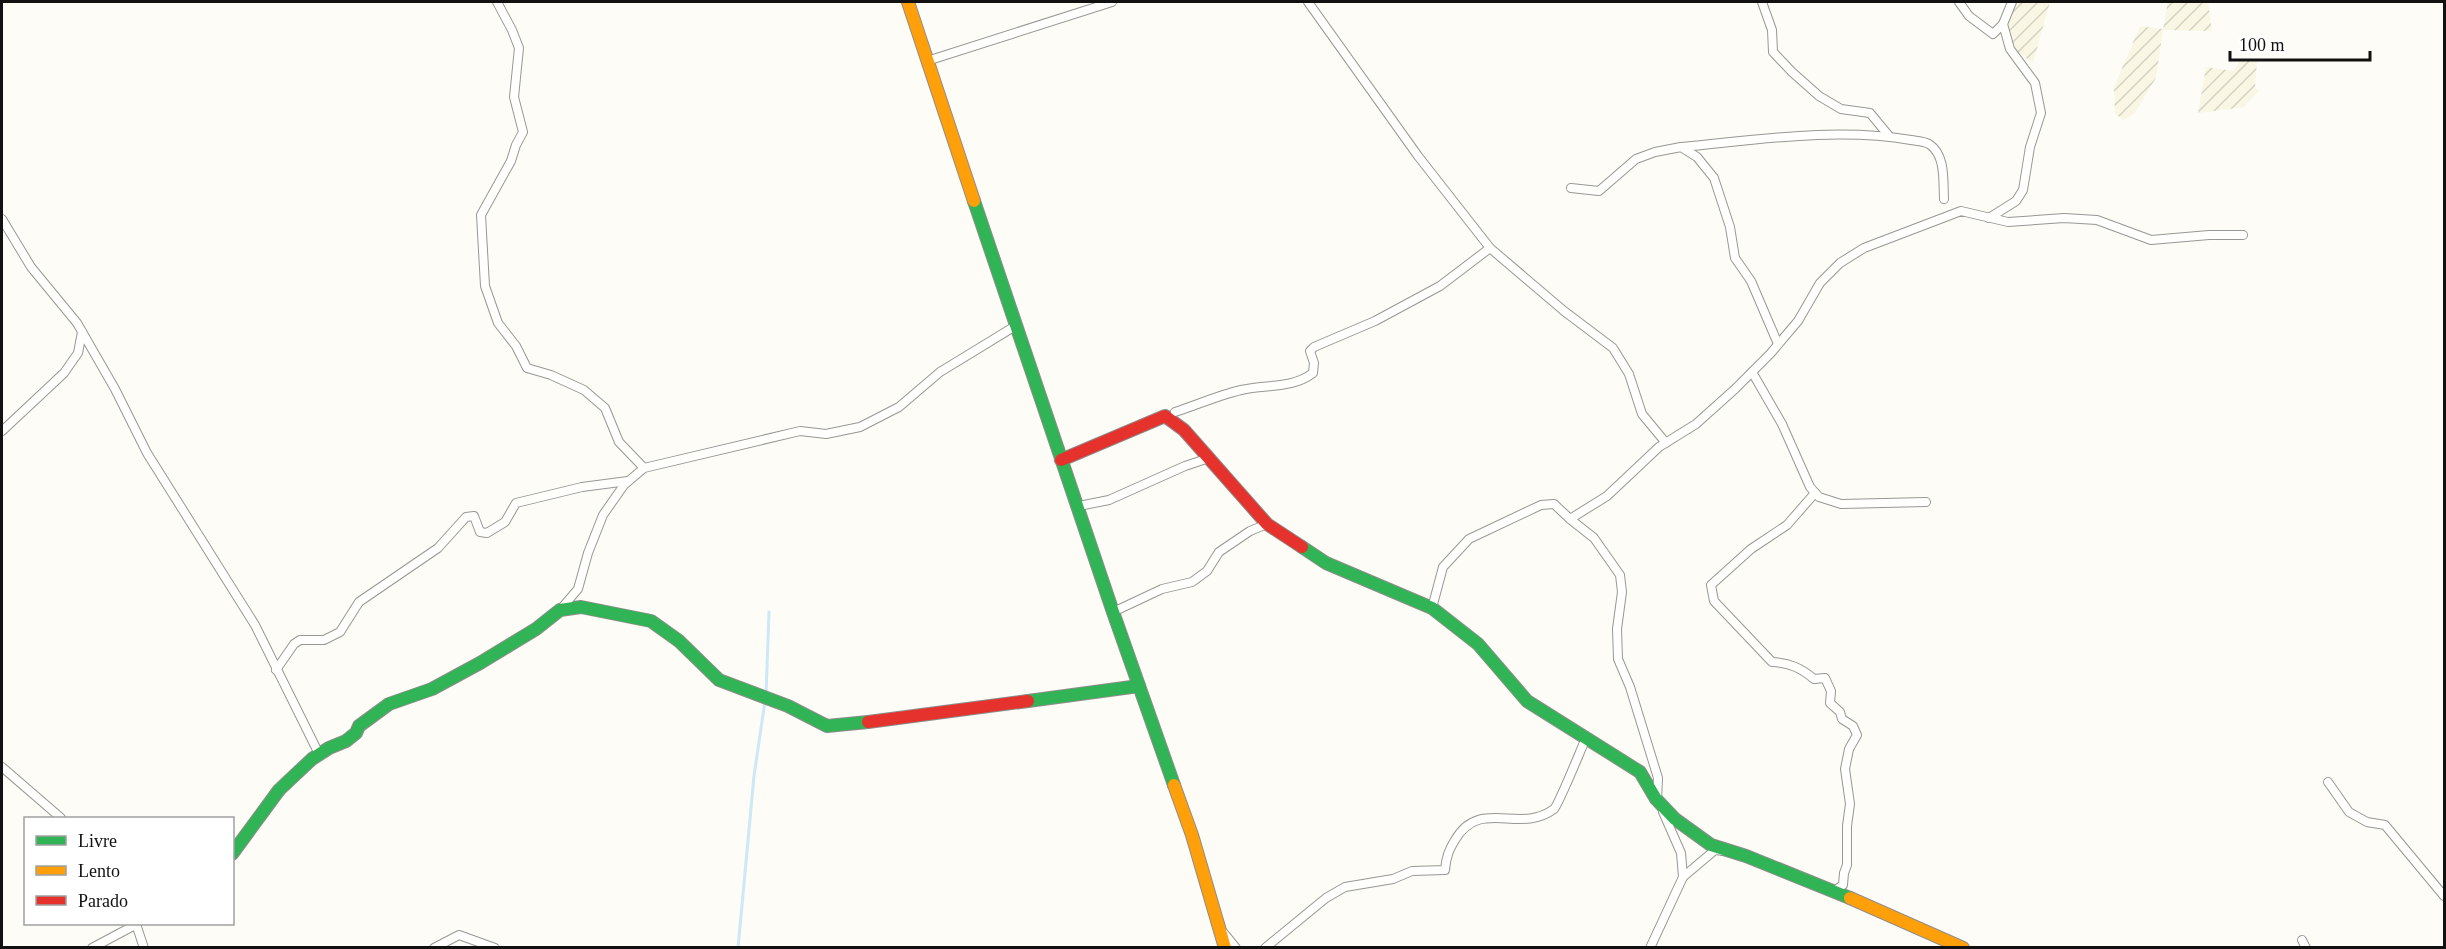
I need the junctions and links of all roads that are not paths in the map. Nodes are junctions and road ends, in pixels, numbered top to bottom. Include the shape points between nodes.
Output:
1 (497, 2) edge
2 (908, 2) edge
3 (1112, 2) edge
4 (1308, 2) edge
5 (1762, 2) edge
6 (1959, 2) edge
7 (2012, 2) edge
8 (2003, 24) junction
9 (927, 61) junction
10 (1889, 136) junction
11 (1682, 147) junction
12 (1571, 188) dead end
13 (1944, 199) dead end
14 (1989, 218) junction
15 (2, 219) edge
16 (2243, 235) dead end
17 (1490, 248) junction
18 (1017, 326) junction
19 (82, 332) junction
20 (1778, 344) junction
21 (1752, 372) junction
22 (1175, 412) dead end
23 (2, 431) edge
24 (1666, 443) junction
25 (1209, 458) junction
26 (1061, 460) junction
27 (644, 468) junction
28 (629, 481) junction
29 (1815, 493) junction
30 (1926, 502) dead end
31 (1079, 506) junction
32 (1570, 519) junction
33 (1267, 524) junction
34 (1432, 608) junction
35 (560, 610) junction
36 (1113, 612) junction
37 (276, 670) junction
38 (1139, 686) junction
39 (1586, 738) junction
40 (319, 754) junction
41 (2, 767) edge
42 (2328, 782) dead end
43 (1656, 800) junction
44 (59, 817) edge
45 (234, 851) edge
46 (1729, 851) junction
47 (1683, 877) junction
48 (1832, 891) junction
49 (2445, 896) edge
50 (135, 925) edge
51 (137, 925) edge
52 (1218, 925) junction
53 (92, 948) edge
54 (144, 948) edge
55 (434, 948) edge
56 (495, 948) edge
57 (1225, 948) edge
58 (1236, 948) edge
59 (1265, 948) edge
60 (1650, 948) edge
61 (1963, 948) edge

1 - 27 street via 519,48 514,97 524,132 481,215 485,286 498,323 527,368 584,390 605,408 619,442
2 - 9 street
3 - 9 street
4 - 17 street via 1418,156
5 - 10 street via 1772,30 1773,52 1791,72 1841,109 1870,113
6 - 8 street via 1969,16 1992,34
7 - 8 street
8 - 14 street via 2010,49 2035,82 2041,113 2023,190 2016,201
9 - 18 street
10 - 11 street via 1808,135
10 - 13 street via 1928,142 1938,153
11 - 12 street via 1636,159 1599,191
11 - 20 street via 1714,178 1730,227 1735,258 1750,281
14 - 16 street via 2018,222 2085,219 2151,240
14 - 20 street via 1961,211 1864,248 1840,263 1820,283 1798,321
15 - 19 street via 31,267
17 - 22 street via 1440,286 1375,321 1314,347 1310,351 1313,373 1305,379 1242,390
17 - 24 street via 1613,348 1629,374 1642,414
18 - 26 street
18 - 27 street via 940,372 899,407 860,427 826,434 800,431
19 - 23 street via 78,353 64,374
19 - 37 street via 147,453 255,625
20 - 21 street
21 - 24 street via 1696,424
21 - 29 street
24 - 32 street via 1607,496
25 - 26 street via 1165,416
25 - 31 street via 1109,500
25 - 33 street
26 - 31 street
27 - 28 street
28 - 35 street via 603,515 578,589
28 - 37 street via 582,487 516,503 505,522 487,533 480,532 474,516 466,517 438,548 359,602 340,632 324,640 300,640
29 - 30 street via 1841,504
29 - 48 street via 1787,525 1751,549 1711,585 1714,601 1773,662 1801,668 1814,679 1825,678 1831,691 1830,703 1857,735 1845,769 1850,804 1847,865 1843,885
31 - 36 street
32 - 34 street via 1554,504 1541,505 1472,537 1443,567
32 - 43 street via 1594,538 1620,575 1618,659 1658,778
33 - 34 street via 1326,563
33 - 36 street via 1219,552 1207,571 1192,582 1162,589
34 - 39 street via 1478,644 1527,701
35 - 38 street via 581,607 651,621 679,641 719,680 788,706 827,726
35 - 40 street via 480,663 432,688 389,704 346,741
36 - 38 street
37 - 40 street
38 - 52 street via 1192,836
39 - 43 street via 1640,772
39 - 59 street via 1553,809 1526,820 1472,821 1461,829 1448,852 1445,870 1412,871 1392,879 1345,887
40 - 45 street via 279,790
41 - 44 street
42 - 49 street via 2349,812 2367,822 2385,825
43 - 46 street via 1711,845
43 - 47 street via 1681,854
46 - 47 street via 1715,850
46 - 48 street
47 - 60 street
48 - 61 street
50 - 53 street
51 - 54 street
52 - 57 street
52 - 58 street
55 - 56 street via 459,935

